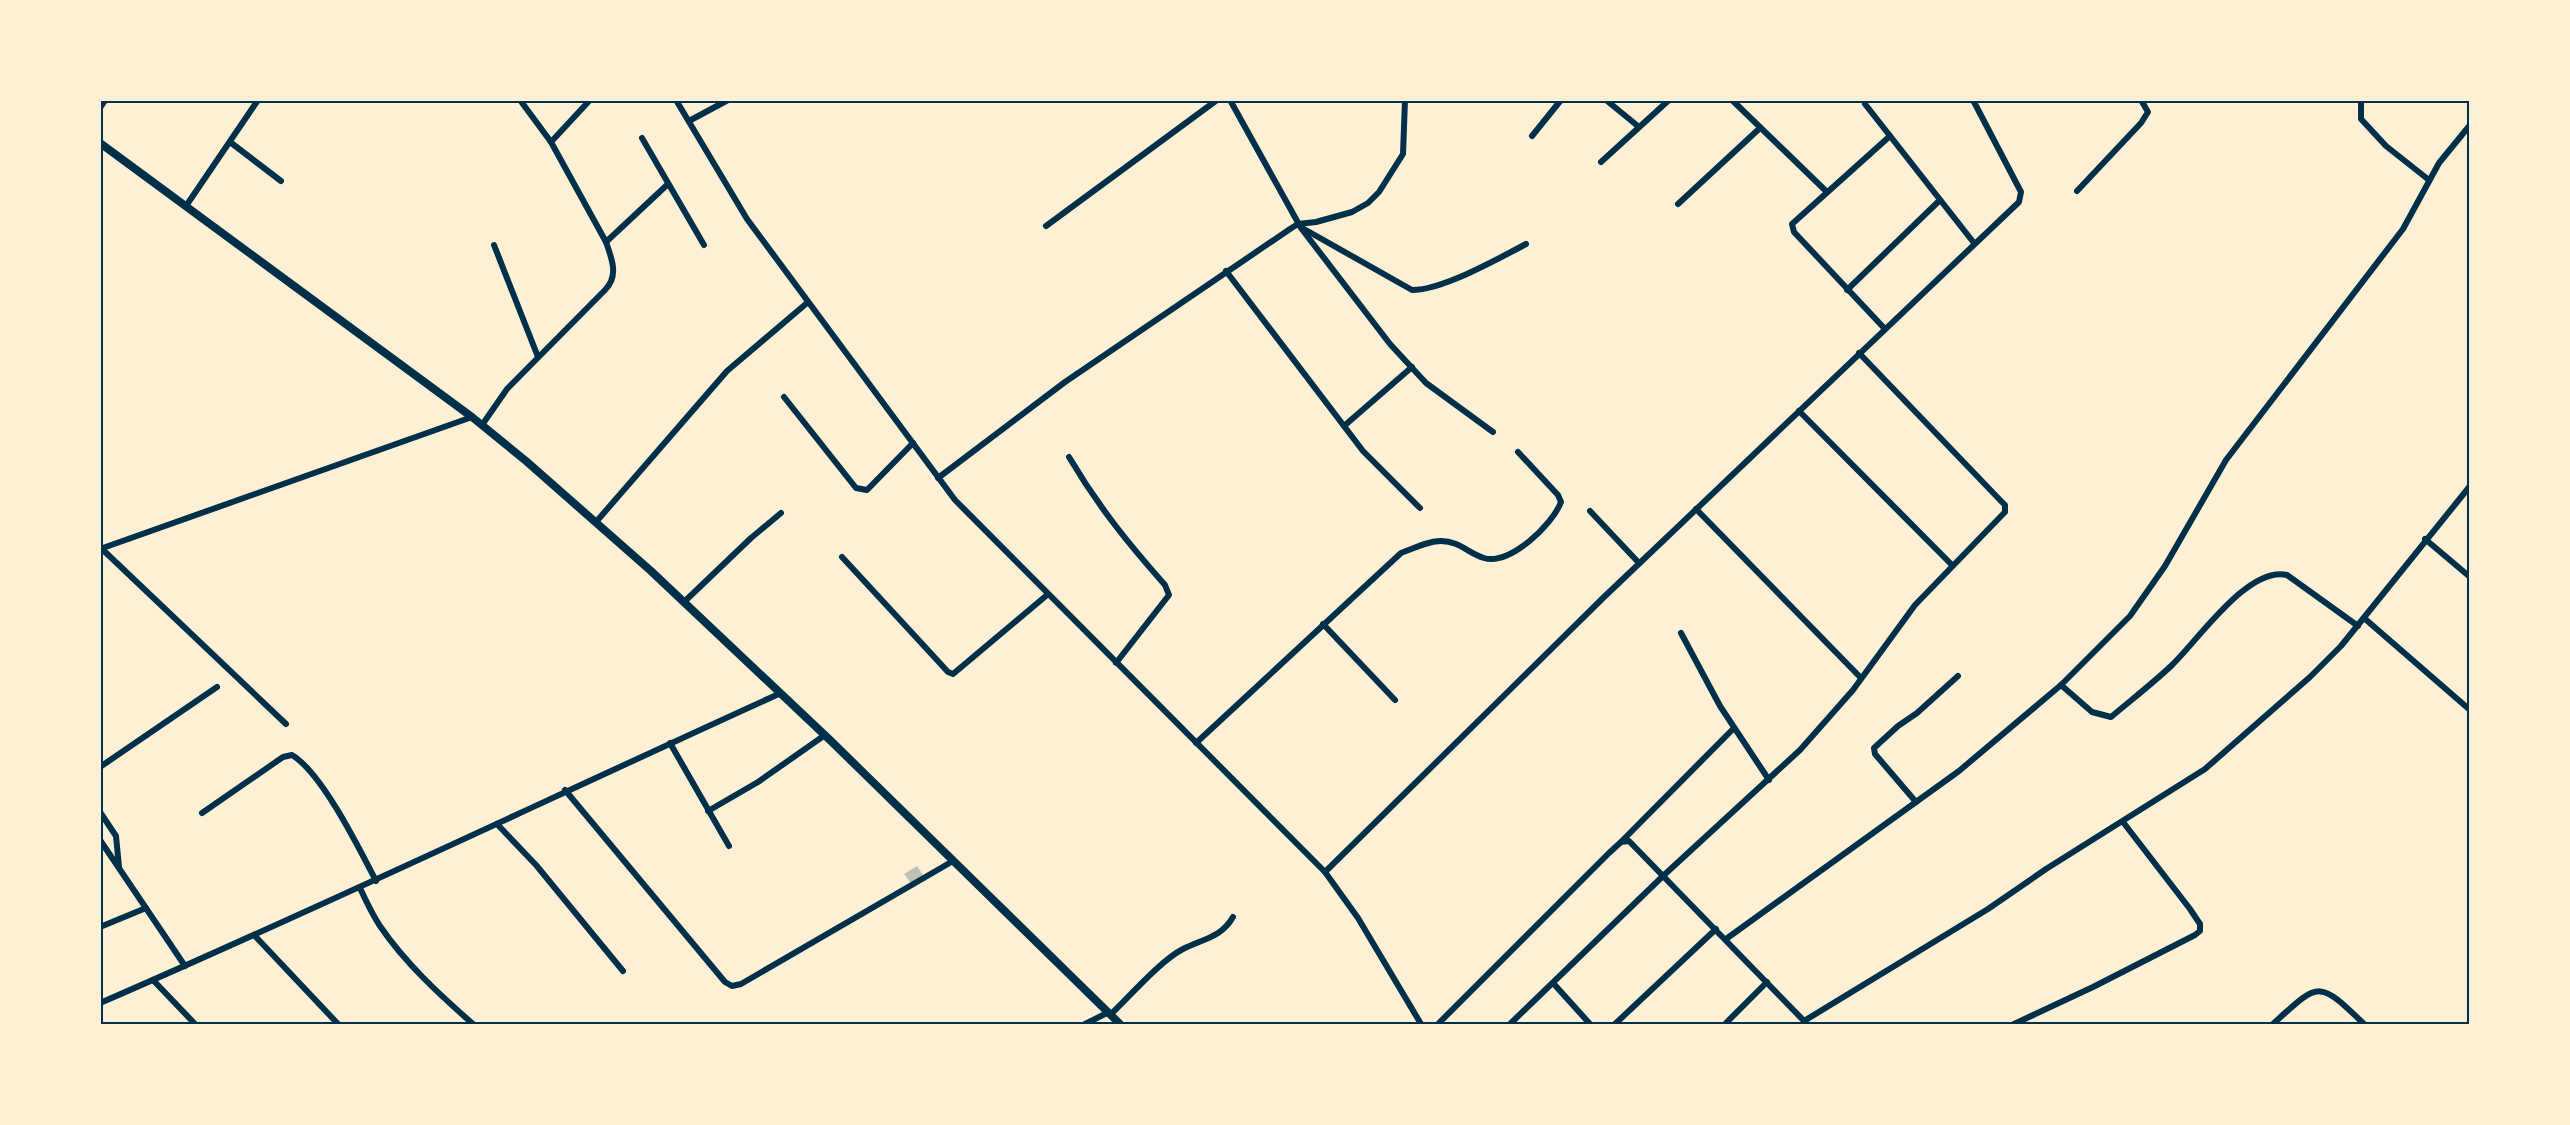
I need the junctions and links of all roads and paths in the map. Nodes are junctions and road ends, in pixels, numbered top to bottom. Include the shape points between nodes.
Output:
1 (104, 100) edge
2 (258, 100) edge
3 (520, 100) edge
4 (590, 100) edge
5 (676, 100) edge
6 (728, 100) edge
7 (1217, 100) edge
8 (1230, 100) edge
9 (1404, 100) edge
10 (1561, 100) edge
11 (1606, 100) edge
12 (1669, 100) edge
13 (1732, 100) edge
14 (1973, 100) edge
15 (2141, 100) edge
16 (2361, 100) edge
17 (1864, 104) dead end
18 (100, 106) edge
19 (688, 121) junction
20 (2469, 125) edge
21 (1639, 127) junction
22 (1760, 128) junction
23 (1532, 136) dead end
24 (1890, 136) junction
25 (642, 138) dead end
26 (230, 142) junction
27 (551, 142) junction
28 (100, 143) edge
29 (1601, 162) dead end
30 (2428, 180) junction
31 (281, 181) dead end
32 (668, 184) junction
33 (2077, 191) dead end
34 (1827, 192) junction
35 (1940, 200) junction
36 (1678, 204) dead end
37 (186, 206) junction
38 (1046, 226) dead end
39 (1299, 226) junction
40 (606, 243) junction
41 (1974, 243) junction
42 (1526, 244) dead end
43 (494, 245) dead end
44 (704, 245) dead end
45 (1226, 271) junction
46 (1847, 290) junction
47 (807, 303) junction
48 (1885, 328) junction
49 (1859, 353) junction
50 (538, 357) junction
51 (1412, 367) junction
52 (784, 397) dead end
53 (1799, 411) junction
54 (472, 417) junction
55 (482, 425) junction
56 (1344, 426) junction
57 (1493, 432) dead end
58 (912, 443) junction
59 (1518, 452) dead end
60 (1069, 457) dead end
61 (938, 478) junction
62 (2469, 486) edge
63 (1420, 508) dead end
64 (1696, 509) junction
65 (1590, 512) dead end
66 (781, 513) dead end
67 (596, 522) junction
68 (2425, 538) junction
69 (101, 549) edge
70 (842, 557) dead end
71 (1640, 563) junction
72 (1952, 565) junction
73 (2469, 578) edge
74 (1047, 595) junction
75 (684, 602) junction
76 (2364, 618) junction
77 (1323, 624) junction
78 (2358, 626) junction
79 (1681, 633) dead end
80 (1116, 663) junction
81 (1958, 676) dead end
82 (1861, 678) junction
83 (2061, 685) junction
84 (217, 687) dead end
85 (781, 693) junction
86 (1395, 700) dead end
87 (2469, 710) edge
88 (286, 724) dead end
89 (1734, 728) junction
90 (825, 735) junction
91 (670, 743) junction
92 (1196, 743) junction
93 (100, 767) edge
94 (1768, 780) junction
95 (565, 790) junction
96 (1916, 802) junction
97 (708, 811) junction
98 (100, 813) edge
99 (202, 813) dead end
100 (2123, 822) junction
101 (497, 824) junction
102 (100, 840) edge
103 (1621, 842) junction
104 (729, 846) dead end
105 (953, 861) junction
106 (119, 868) junction
107 (1325, 872) junction
108 (1663, 876) junction
109 (376, 881) junction
110 (360, 888) junction
111 (146, 908) junction
112 (1233, 917) dead end
113 (100, 927) edge
114 (1716, 929) junction
115 (255, 936) junction
116 (1726, 939) junction
117 (185, 966) junction
118 (623, 971) dead end
119 (153, 980) junction
120 (1767, 982) junction
121 (1553, 983) junction
122 (100, 1003) edge
123 (1109, 1014) junction
124 (1805, 1023) edge
125 (195, 1024) edge
126 (338, 1024) edge
127 (473, 1024) edge
128 (1085, 1024) edge
129 (1120, 1024) edge
130 (1421, 1024) edge
131 (1438, 1024) edge
132 (1510, 1024) edge
133 (1590, 1024) edge
134 (1615, 1024) edge
135 (1725, 1024) edge
136 (2014, 1024) edge
137 (2273, 1024) edge
138 (2364, 1024) edge

1 - 18 main road
2 - 26 street
3 - 27 street
4 - 27 street
5 - 19 street
6 - 19 street
7 - 38 street
8 - 39 street
9 - 39 street via 1403,154 1379,192 1352,212
10 - 23 street
11 - 21 street
12 - 21 street
13 - 22 street
14 - 41 street via 2021,192 2019,202 2008,214
15 - 33 street via 2148,112
16 - 30 street via 2361,119 2386,146
17 - 24 street
19 - 47 street via 747,219
20 - 30 street
21 - 29 street
22 - 34 street
22 - 36 street
24 - 34 street
24 - 35 street
25 - 32 street
26 - 31 street
26 - 37 street
27 - 40 street
28 - 37 main road
30 - 83 street via 2403,229 2226,459 2144,598
32 - 40 street
32 - 44 street
34 - 46 street via 1792,224 1794,232
35 - 41 street
35 - 46 street
37 - 54 main road
39 - 42 street via 1412,290 1424,290
39 - 45 street
39 - 51 street
40 - 50 street via 613,264 612,282
41 - 48 street
43 - 50 street
45 - 56 street
45 - 61 street via 1065,382
46 - 48 street
47 - 58 street
47 - 67 street via 727,371
48 - 49 street
49 - 53 street
49 - 72 street via 2005,505 2005,512
50 - 55 street via 507,389
51 - 56 street
51 - 57 street via 1448,401
52 - 58 street via 856,488 867,490
53 - 64 street
53 - 72 street
54 - 55 main road
54 - 69 street
55 - 67 main road
56 - 63 street via 1363,451
58 - 61 street
59 - 77 street via 1561,502 1552,519 1525,546 1499,558 1484,558 1453,542 1439,541 1401,553
60 - 80 street via 1092,495 1169,595
61 - 74 street
62 - 68 street
64 - 71 street
64 - 82 street
65 - 71 street
66 - 75 street
67 - 75 main road
68 - 73 street
68 - 76 street
69 - 88 street
70 - 74 street via 953,674
71 - 107 street
72 - 82 street via 1914,605
74 - 80 street
75 - 85 main road
76 - 78 street
76 - 87 street
77 - 86 street
77 - 92 street
78 - 83 street via 2279,573 2255,583 2231,600 2172,666 2111,717 2092,712
78 - 100 street via 2310,677 2235,745
79 - 89 street
80 - 92 street
81 - 96 street via 1874,748
82 - 94 street via 1800,750
83 - 96 street
84 - 93 street
85 - 90 main road
85 - 91 street
89 - 94 street
89 - 103 street
90 - 97 street
90 - 105 main road
91 - 95 street
91 - 97 street
92 - 107 street
94 - 108 street
95 - 101 street
95 - 105 street via 732,986
96 - 116 street
97 - 104 street
98 - 106 street via 116,836
99 - 109 street via 292,754 309,770 334,806
100 - 124 street
100 - 136 street via 2190,909 2200,924 2199,931
101 - 109 street
101 - 118 street
102 - 106 street
103 - 108 street via 1629,841
103 - 131 street
105 - 123 main road
106 - 111 street
107 - 130 street via 1358,918
108 - 114 street
108 - 121 street
109 - 110 street
110 - 115 street
110 - 127 street via 396,948
111 - 113 street
111 - 117 street
112 - 123 street via 1210,939 1184,948 1170,958
114 - 116 street
114 - 134 street
115 - 117 street
115 - 126 street
116 - 120 street
117 - 119 street
119 - 122 street
119 - 125 street
120 - 124 street
120 - 135 street
121 - 132 street
121 - 133 street
123 - 128 street
123 - 129 main road
137 - 138 street via 2307,994 2318,991 2338,999

